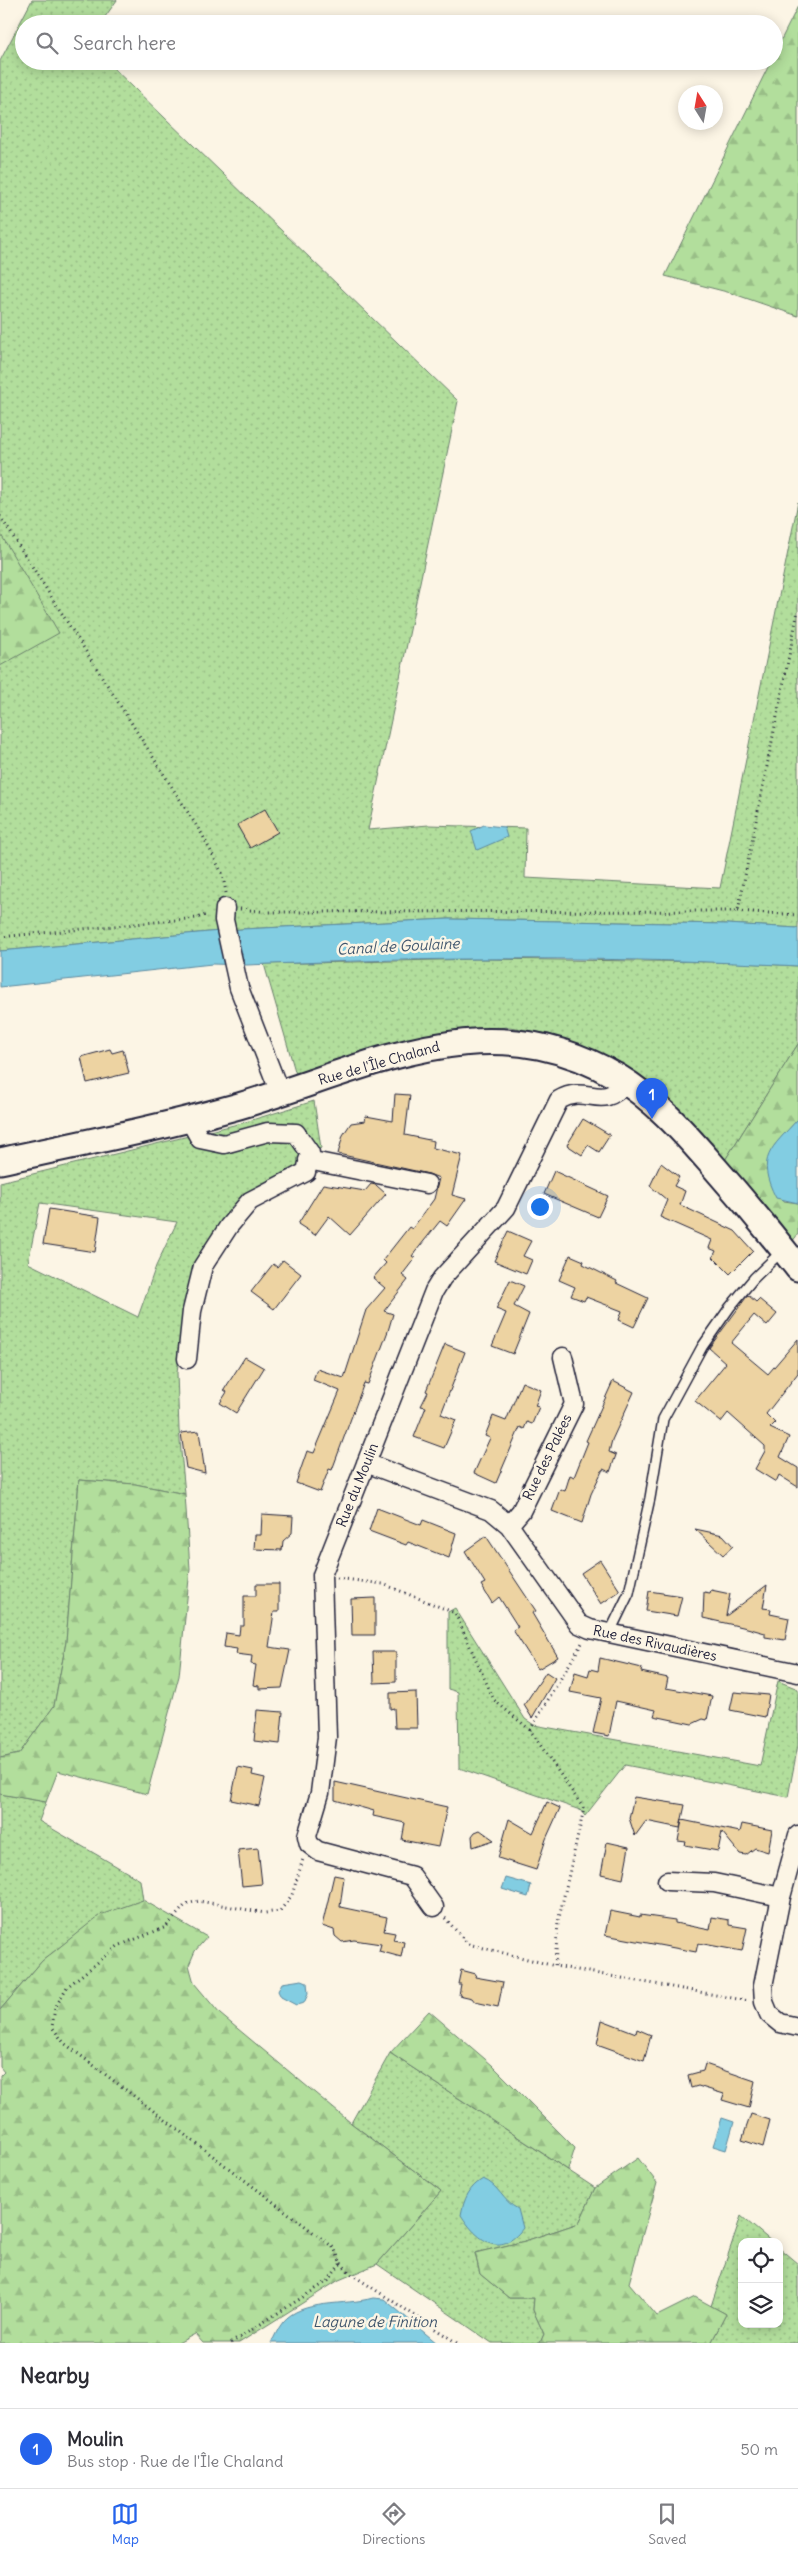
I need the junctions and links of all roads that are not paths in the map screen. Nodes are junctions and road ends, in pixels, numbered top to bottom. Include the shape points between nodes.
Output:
1 (224, 914) road end
2 (626, 1082) junction
3 (280, 1093) junction
4 (189, 1119) junction
5 (308, 1160) junction
6 (0, 1161) edge
7 (427, 1184) dead end
8 (791, 1259) edge
9 (563, 1357) dead end
10 (187, 1359) dead end
11 (366, 1463) junction
12 (509, 1525) junction
13 (609, 1634) junction
14 (798, 1674) edge
15 (798, 1835) edge
16 (667, 1881) dead end
17 (781, 1897) junction
18 (434, 1907) road end
19 (798, 2027) edge

1 - 3 street via 239,988
2 - 3 street, Rue de l'Île Chaland via 564,1051 517,1042 472,1040 414,1051
2 - 8 street, Rue de l'Île Chaland via 677,1124
2 - 11 street, Rue du Moulin via 613,1096 568,1094 559,1100 506,1208 434,1291
3 - 4 street, Rue de l'Île Chaland
4 - 5 street via 200,1140 224,1144 268,1132 296,1133 310,1153
4 - 6 street, Rue de l'Île Chaland
5 - 7 street
5 - 10 street via 306,1172 250,1201 203,1266 192,1311
8 - 13 lane via 754,1278 730,1307 702,1347 663,1419 629,1593
9 - 12 street, Rue des Palées via 574,1404 521,1511
11 - 12 street, Rue des Rivaudières via 491,1510
11 - 18 street, Rue du Moulin via 322,1575 327,1737 320,1793 307,1836 309,1844 318,1851 412,1876
12 - 13 street, Rue des Rivaudières via 579,1624
13 - 14 street, Rue des Rivaudières
15 - 17 street
16 - 17 street via 714,1883
17 - 19 street via 763,1986 764,2002 769,2014 780,2023

